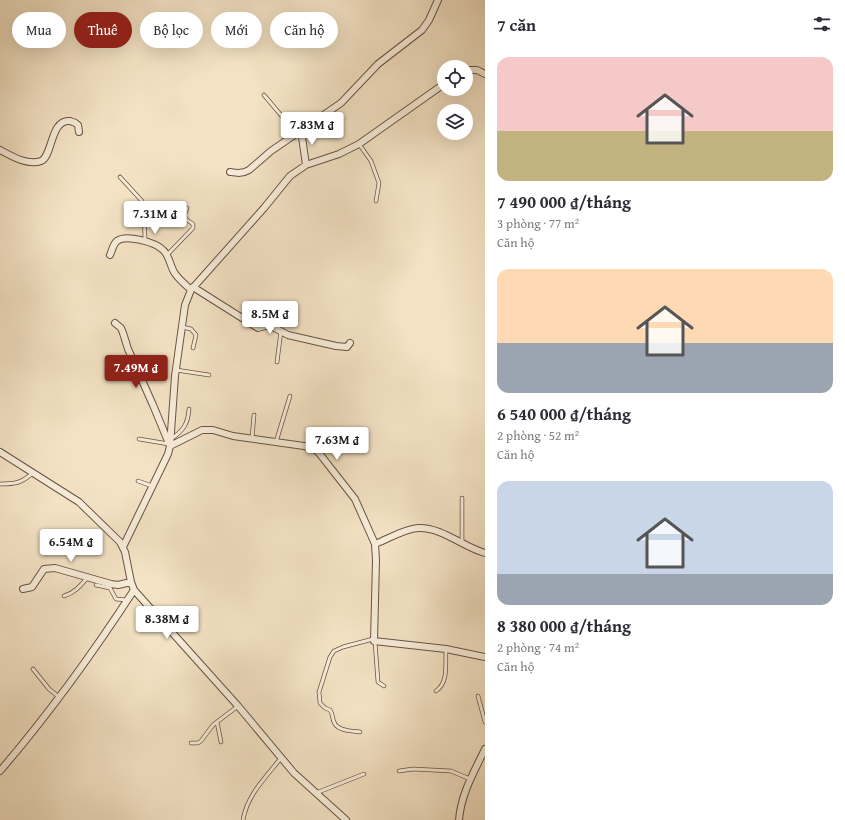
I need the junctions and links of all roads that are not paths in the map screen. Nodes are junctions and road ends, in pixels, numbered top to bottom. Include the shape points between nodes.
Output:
1 (438, 0) edge
2 (473, 70) edge
3 (485, 74) edge
4 (437, 89) edge
5 (264, 95) dead end
6 (79, 132) dead end
7 (298, 132) junction
8 (359, 144) junction
9 (0, 150) edge
10 (306, 165) junction
11 (230, 172) dead end
12 (120, 177) dead end
13 (376, 201) dead end
14 (187, 208) dead end
15 (145, 241) junction
16 (110, 255) dead end
17 (167, 255) junction
18 (192, 289) junction
19 (115, 323) dead end
20 (288, 323) dead end
21 (266, 325) junction
22 (182, 327) junction
23 (281, 331) junction
24 (350, 343) dead end
25 (193, 348) dead end
26 (277, 362) dead end
27 (176, 370) junction
28 (209, 375) dead end
29 (290, 396) dead end
30 (189, 409) dead end
31 (254, 415) dead end
32 (252, 438) junction
33 (139, 439) dead end
34 (276, 442) junction
35 (170, 443) junction
36 (0, 452) edge
37 (33, 473) junction
38 (138, 481) dead end
39 (0, 484) edge
40 (152, 486) junction
41 (462, 498) dead end
42 (462, 543) junction
43 (375, 544) junction
44 (123, 547) junction
45 (485, 553) edge
46 (88, 577) junction
47 (131, 582) junction
48 (96, 584) dead end
49 (22, 589) dead end
50 (134, 590) junction
51 (64, 596) dead end
52 (128, 600) junction
53 (374, 640) junction
54 (446, 649) junction
55 (485, 657) edge
56 (33, 669) dead end
57 (384, 686) dead end
58 (436, 692) dead end
59 (478, 696) dead end
60 (59, 697) junction
61 (238, 706) junction
62 (217, 722) junction
63 (485, 722) edge
64 (360, 732) dead end
65 (222, 742) dead end
66 (191, 743) dead end
67 (485, 749) edge
68 (282, 758) junction
69 (0, 771) edge
70 (399, 771) dead end
71 (364, 774) dead end
72 (470, 780) junction
73 (315, 793) junction
74 (243, 820) edge
75 (346, 820) edge
76 (459, 820) edge

1 - 7 street via 422,30 378,64 337,107
2 - 3 street
4 - 8 street
5 - 7 lane
6 - 9 street via 75,122 63,122 55,133 45,159 40,162 23,160
7 - 10 street
7 - 11 street via 249,170
8 - 10 street
8 - 13 lane via 371,161 379,183
10 - 18 street via 284,182
12 - 15 lane via 144,206
14 - 17 lane via 184,216 193,224 193,228
15 - 16 street via 117,240
15 - 17 street via 162,248
17 - 18 street via 175,274
18 - 21 street via 255,327
18 - 22 street via 185,305
19 - 35 street via 121,328
20 - 21 lane via 276,321
21 - 23 street
22 - 25 lane via 196,335
22 - 27 street
23 - 24 street via 288,335 336,346 347,347
23 - 26 lane
27 - 28 lane
27 - 35 street
29 - 34 lane
30 - 35 lane via 185,427
31 - 32 lane
32 - 34 street
32 - 35 street via 208,429
33 - 35 lane
34 - 43 street via 313,448 319,453 355,499
35 - 40 street via 168,454
36 - 37 street
37 - 39 lane via 23,481
37 - 44 street via 79,502
38 - 40 lane
40 - 44 street
41 - 42 lane
42 - 43 street via 437,531 418,528
42 - 45 street
43 - 53 street
44 - 47 street
46 - 47 street via 118,585
46 - 49 street via 55,568 44,568 32,587
46 - 51 lane via 74,591
47 - 50 street
48 - 52 lane via 110,588 116,599
50 - 52 street
50 - 61 street
52 - 60 street
53 - 54 street
53 - 57 lane via 378,682
53 - 64 lane via 334,651 319,692 320,703 330,710 336,726
54 - 55 street
54 - 58 lane via 445,679 442,687
56 - 60 lane
59 - 63 lane
60 - 69 street
61 - 62 lane
61 - 68 street
62 - 65 lane
62 - 66 lane via 201,741
67 - 72 street
68 - 73 street
68 - 74 lane via 254,792
70 - 72 lane via 451,772
71 - 73 lane
72 - 76 street via 462,800
73 - 75 street

